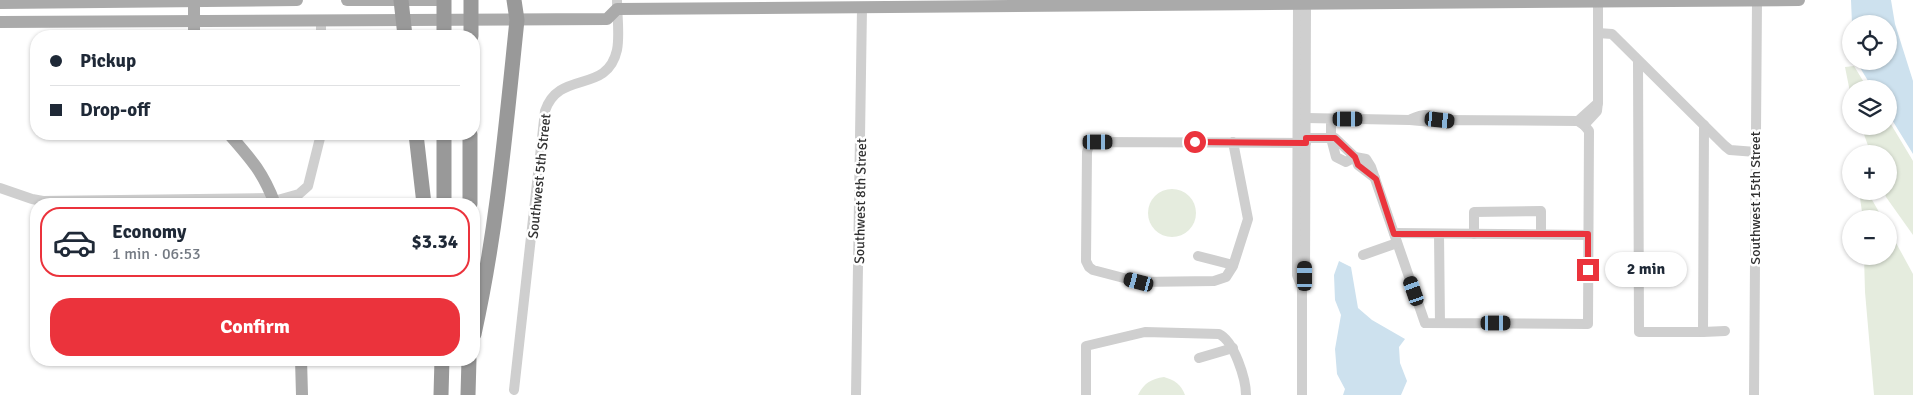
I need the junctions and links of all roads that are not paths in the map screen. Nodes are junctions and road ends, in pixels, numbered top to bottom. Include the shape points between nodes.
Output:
1 (297, 0) edge
2 (347, 0) edge
3 (401, 0) edge
4 (437, 0) edge
5 (444, 0) edge
6 (471, 0) edge
7 (514, 0) edge
8 (1799, 0) edge
9 (194, 1) edge
10 (1757, 1) edge
11 (72, 2) junction
12 (115, 2) junction
13 (1516, 2) edge
14 (1598, 2) junction
15 (0, 3) edge
16 (615, 3) edge
17 (1178, 3) edge
18 (1302, 4) junction
19 (862, 8) junction
20 (517, 20) junction
21 (194, 21) junction
22 (321, 21) junction
23 (403, 21) junction
24 (0, 22) edge
25 (42, 22) junction
26 (88, 22) junction
27 (194, 30) edge
28 (321, 30) edge
29 (404, 30) edge
30 (444, 30) edge
31 (470, 30) edge
32 (1598, 34) junction
33 (1638, 61) junction
34 (1306, 118) junction
35 (1331, 119) junction
36 (1581, 123) junction
37 (1704, 125) junction
38 (1331, 138) junction
39 (234, 140) edge
40 (320, 140) edge
41 (417, 140) edge
42 (444, 140) edge
43 (470, 140) edge
44 (1302, 140) junction
45 (1233, 142) junction
46 (1756, 152) junction
47 (0, 188) edge
48 (30, 198) edge
49 (273, 198) edge
50 (285, 198) edge
51 (423, 198) edge
52 (444, 198) edge
53 (470, 198) edge
54 (1439, 234) junction
55 (1474, 234) junction
56 (1542, 234) junction
57 (1588, 234) junction
58 (1396, 238) junction
59 (1363, 255) dead end
60 (1198, 256) dead end
61 (1233, 265) junction
62 (480, 308) edge
63 (1440, 323) junction
64 (1725, 331) dead end
65 (1702, 332) junction
66 (1233, 348) junction
67 (1199, 358) dead end
68 (301, 366) edge
69 (442, 366) edge
70 (469, 366) edge
71 (514, 390) dead end
72 (302, 395) edge
73 (441, 395) edge
74 (468, 395) edge
75 (856, 395) edge
76 (1086, 395) edge
77 (1246, 395) edge
78 (1302, 395) edge
79 (1754, 395) edge

1 - 9 main road
2 - 3 main road
3 - 4 main road
3 - 23 highway
5 - 30 highway, bridge
6 - 31 highway, bridge
7 - 20 highway
8 - 10 main road
9 - 12 main road
9 - 21 main road
10 - 14 main road
10 - 46 street, Southwest 15th Street
11 - 12 main road
11 - 15 main road
11 - 25 main road via 69,14
12 - 26 main road
13 - 14 main road
13 - 18 main road
14 - 32 street
16 - 19 main road
16 - 20 main road via 607,19
16 - 71 street, Southwest 5th Street via 617,49 611,64 601,76 561,89 545,111
17 - 18 main road
17 - 19 main road
18 - 34 street
18 - 44 street
19 - 75 street, Southwest 8th Street
20 - 23 main road
20 - 62 highway via 493,230
21 - 22 main road
21 - 26 main road
21 - 27 main road
22 - 23 main road
22 - 28 street
23 - 29 highway
24 - 25 main road
25 - 26 main road
32 - 33 street via 1612,34
32 - 36 street via 1598,102
33 - 37 street
33 - 65 street via 1639,332
34 - 35 street
34 - 44 street
35 - 36 street via 1410,120 1427,114 1440,120
35 - 38 street
36 - 57 street via 1589,131
37 - 46 street via 1730,150
37 - 65 street
38 - 44 street
38 - 58 street via 1335,138 1355,157 1358,165 1376,179
39 - 49 main road via 258,168
40 - 50 street via 308,186 299,194
41 - 51 highway
42 - 52 highway
43 - 53 highway
44 - 45 street
44 - 78 street via 1297,275 1302,287
45 - 61 street via 1248,219
45 - 61 street via 1089,144 1086,261 1093,270 1139,282 1220,280
46 - 79 street, Southwest 15th Street
47 - 48 street
54 - 55 street
54 - 58 street
54 - 63 street
55 - 56 street
55 - 56 street via 1474,212 1542,211
56 - 57 street
57 - 63 street via 1588,324
58 - 59 street
58 - 63 street via 1425,323
60 - 61 street
64 - 65 street
66 - 67 street
66 - 76 street via 1219,334 1145,332 1086,346
66 - 77 street
68 - 72 main road
69 - 73 highway
70 - 74 highway

